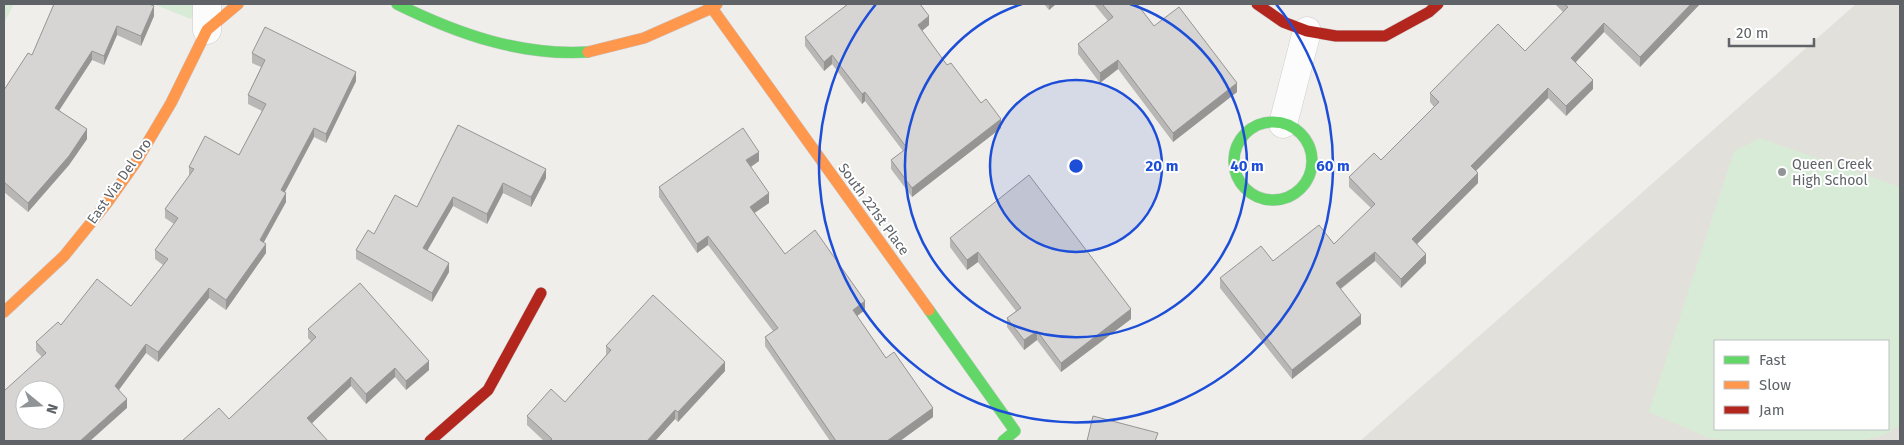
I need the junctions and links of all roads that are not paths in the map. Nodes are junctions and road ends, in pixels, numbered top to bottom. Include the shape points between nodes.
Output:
1 (238, 4) edge
2 (397, 4) edge
3 (1257, 4) edge
4 (1438, 4) edge
5 (712, 5) edge
6 (207, 17) edge
7 (1307, 31) junction
8 (1283, 124) junction
9 (541, 293) dead end
10 (4, 312) edge
11 (430, 441) edge
12 (1003, 441) edge

1 - 6 street, East Via Del Oro
2 - 5 street via 481,39 525,50 587,52 644,38
3 - 7 street via 1283,22
4 - 7 street via 1385,36 1336,36
5 - 12 street, South 221st Place via 1015,431
6 - 10 street, East Via Del Oro via 171,103 136,162 64,256
7 - 8 street
8 - 8 street via 1272,122 1249,129 1235,150 1233,162 1240,184 1257,198 1271,201 1286,198 1300,190 1309,178 1312,155 1306,140 1299,132
9 - 11 street via 488,390

